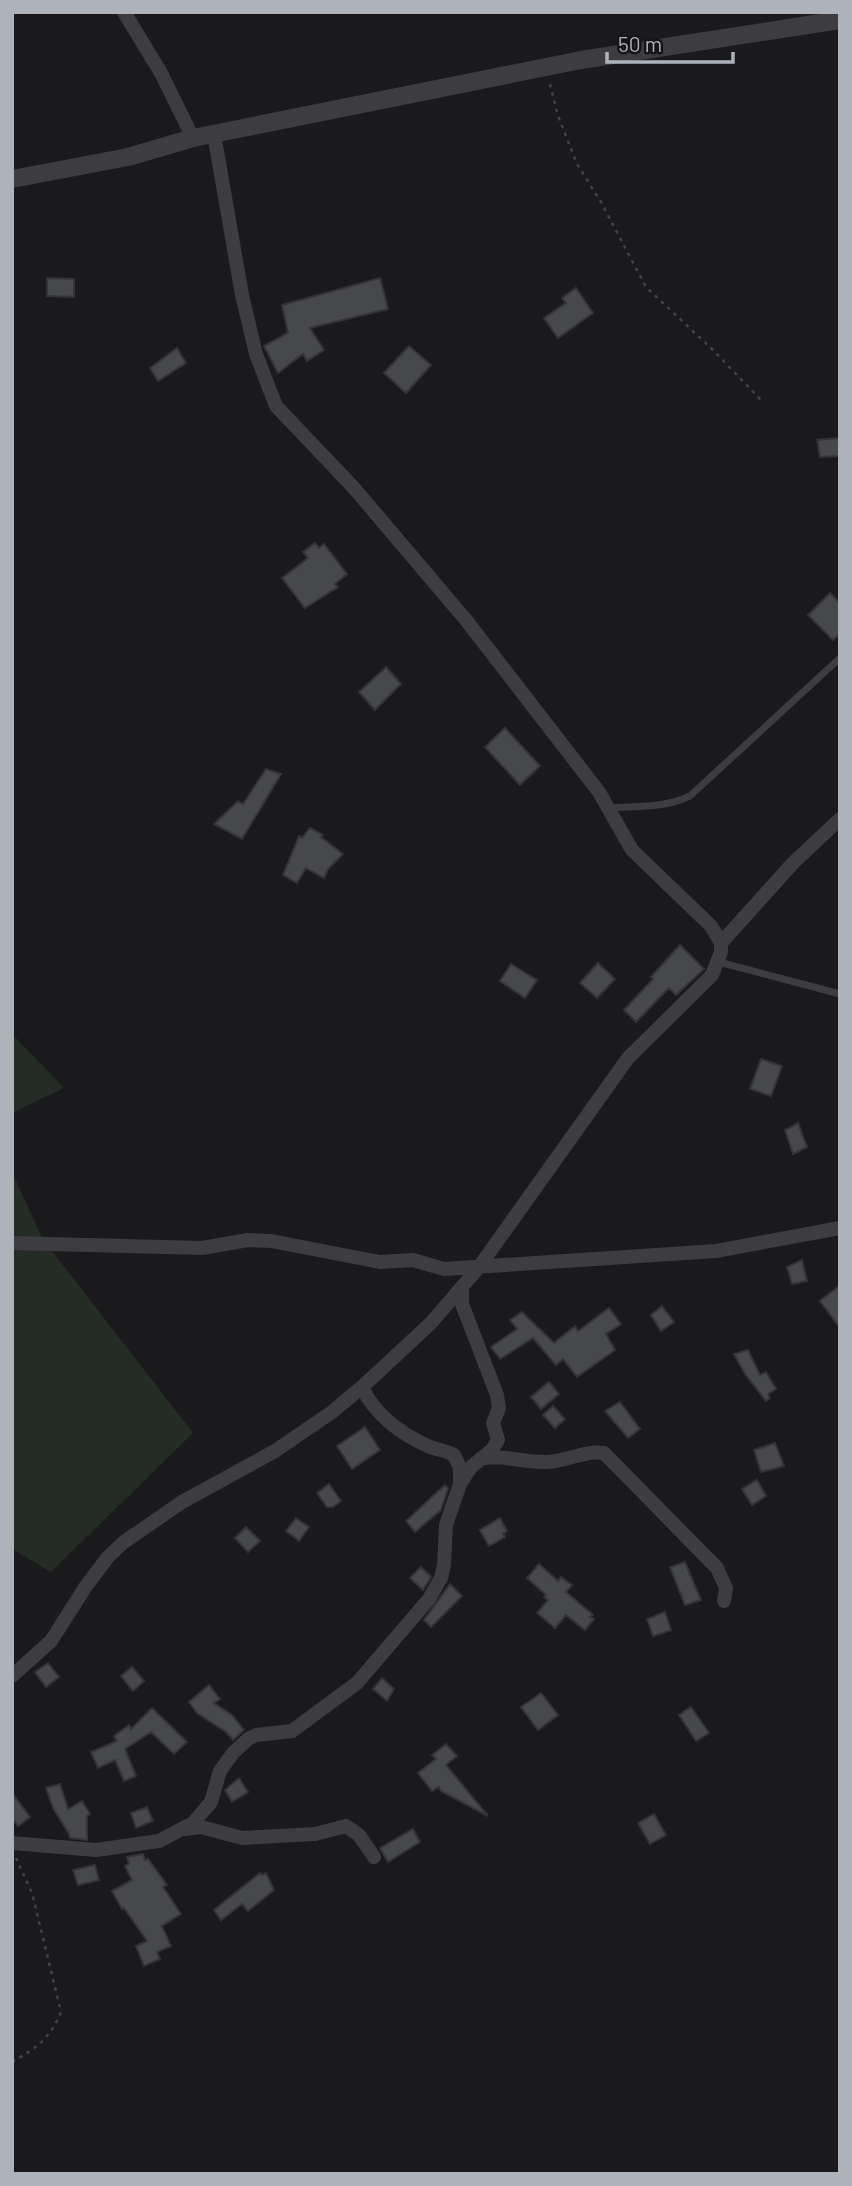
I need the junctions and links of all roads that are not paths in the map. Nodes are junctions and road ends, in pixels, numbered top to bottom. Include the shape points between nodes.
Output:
1 (124, 12) edge
2 (840, 20) edge
3 (214, 134) junction
4 (193, 138) junction
5 (12, 179) edge
6 (840, 658) edge
7 (610, 808) junction
8 (840, 819) edge
9 (721, 943) junction
10 (719, 962) junction
11 (840, 994) edge
12 (840, 1228) edge
13 (12, 1243) edge
14 (479, 1267) junction
15 (463, 1288) junction
16 (362, 1387) junction
17 (479, 1459) junction
18 (460, 1484) junction
19 (724, 1601) dead end
20 (12, 1676) edge
21 (183, 1830) junction
22 (12, 1843) edge
23 (374, 1857) dead end

1 - 4 street
2 - 3 street via 545,68
3 - 4 street
3 - 7 street via 242,295 256,354 276,406 354,488 466,620
4 - 5 street via 128,157
6 - 7 lane via 690,796 665,804
7 - 9 street via 632,850 711,926
8 - 9 street
9 - 10 street
10 - 11 lane
10 - 14 street via 712,975 628,1058
12 - 14 street via 716,1251
13 - 14 street via 202,1248 271,1241 380,1262 413,1260 444,1269
14 - 15 street
15 - 16 street
15 - 17 street via 462,1304 499,1408 493,1423 497,1445
16 - 18 street via 380,1415 415,1439 454,1455
16 - 20 street via 275,1451 182,1502 124,1542 86,1586 51,1642
17 - 18 street
17 - 19 street via 550,1462 604,1453 717,1568 726,1588
18 - 21 street via 446,1525 441,1578 429,1599 358,1683 292,1731 256,1735 233,1753 220,1771 211,1802
21 - 22 street via 147,1844 96,1850
21 - 23 street via 201,1827 242,1838 315,1835 346,1826 359,1835

